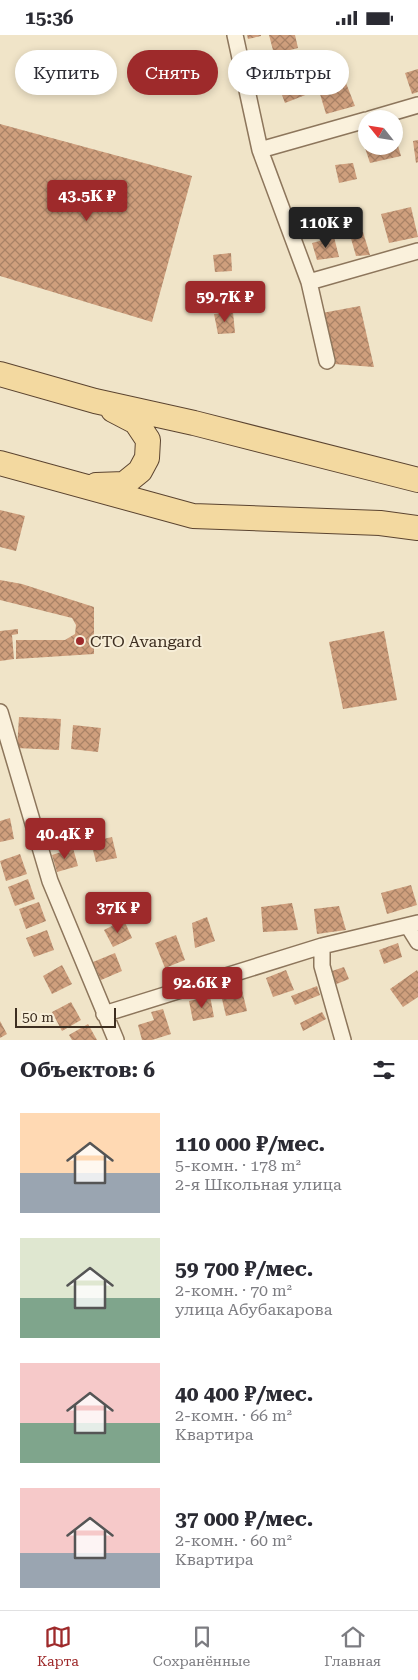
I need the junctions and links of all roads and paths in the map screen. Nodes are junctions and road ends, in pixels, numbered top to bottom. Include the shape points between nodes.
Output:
1 (235, 35) edge
2 (418, 105) edge
3 (400, 110) edge
4 (358, 122) edge
5 (260, 150) junction
6 (418, 251) edge
7 (309, 282) junction
8 (327, 361) dead end
9 (0, 374) edge
10 (95, 401) junction
11 (0, 463) edge
12 (418, 480) edge
13 (79, 485) junction
14 (418, 528) edge
15 (0, 712) edge
16 (413, 924) edge
17 (418, 942) edge
18 (322, 947) junction
19 (104, 1014) junction
20 (116, 1040) edge
21 (343, 1040) edge

1 - 5 street
2 - 3 street
4 - 5 street
5 - 7 street
6 - 7 street
7 - 8 street
9 - 10 main road
10 - 12 main road
10 - 13 main road via 136,422 148,440 147,458 140,471 124,484
11 - 13 main road
13 - 14 main road via 193,516 380,523
15 - 19 street via 50,881
16 - 17 street
16 - 18 street
18 - 19 street
18 - 21 street via 322,965
19 - 20 street

